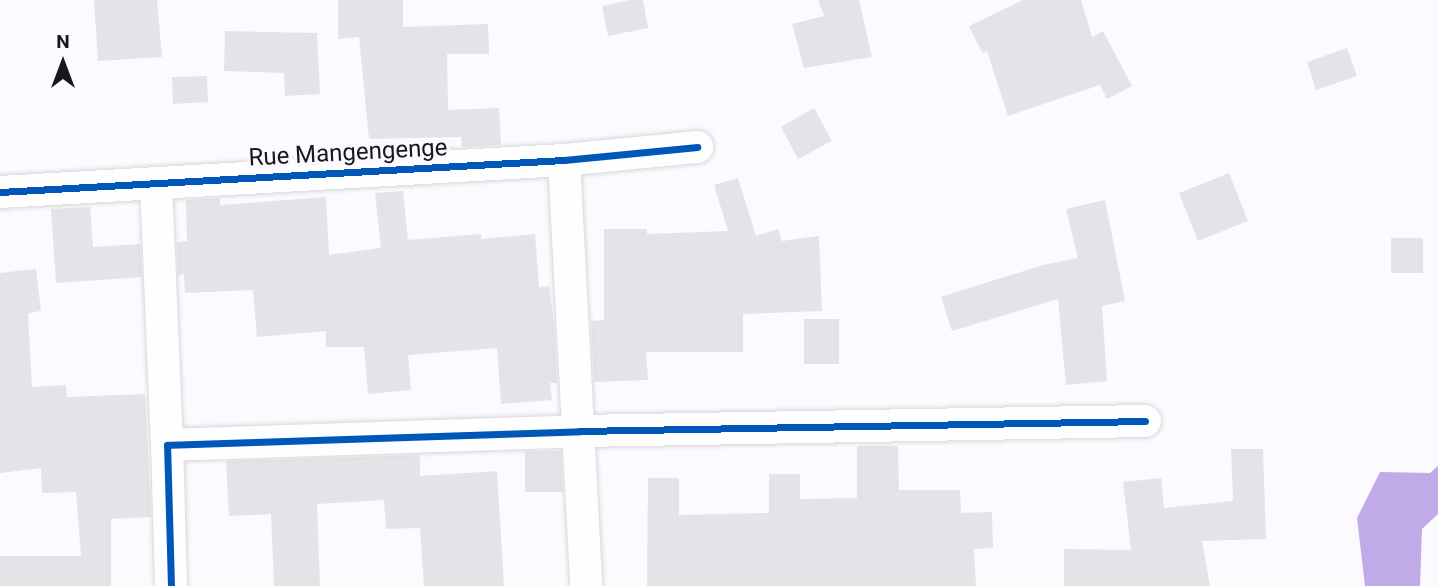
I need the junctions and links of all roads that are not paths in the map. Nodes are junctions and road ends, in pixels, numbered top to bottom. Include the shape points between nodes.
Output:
1 (697, 147) dead end
2 (564, 160) junction
3 (156, 183) junction
4 (0, 192) edge
5 (1145, 421) dead end
6 (579, 431) junction
7 (167, 445) junction
8 (171, 586) edge
9 (586, 586) edge

1 - 2 street, Rue Mangengenge
2 - 3 street, Rue Mangengenge
2 - 6 street
3 - 4 street, Rue Mangengenge
3 - 7 street
5 - 6 street
6 - 7 street
6 - 9 street
7 - 8 street

